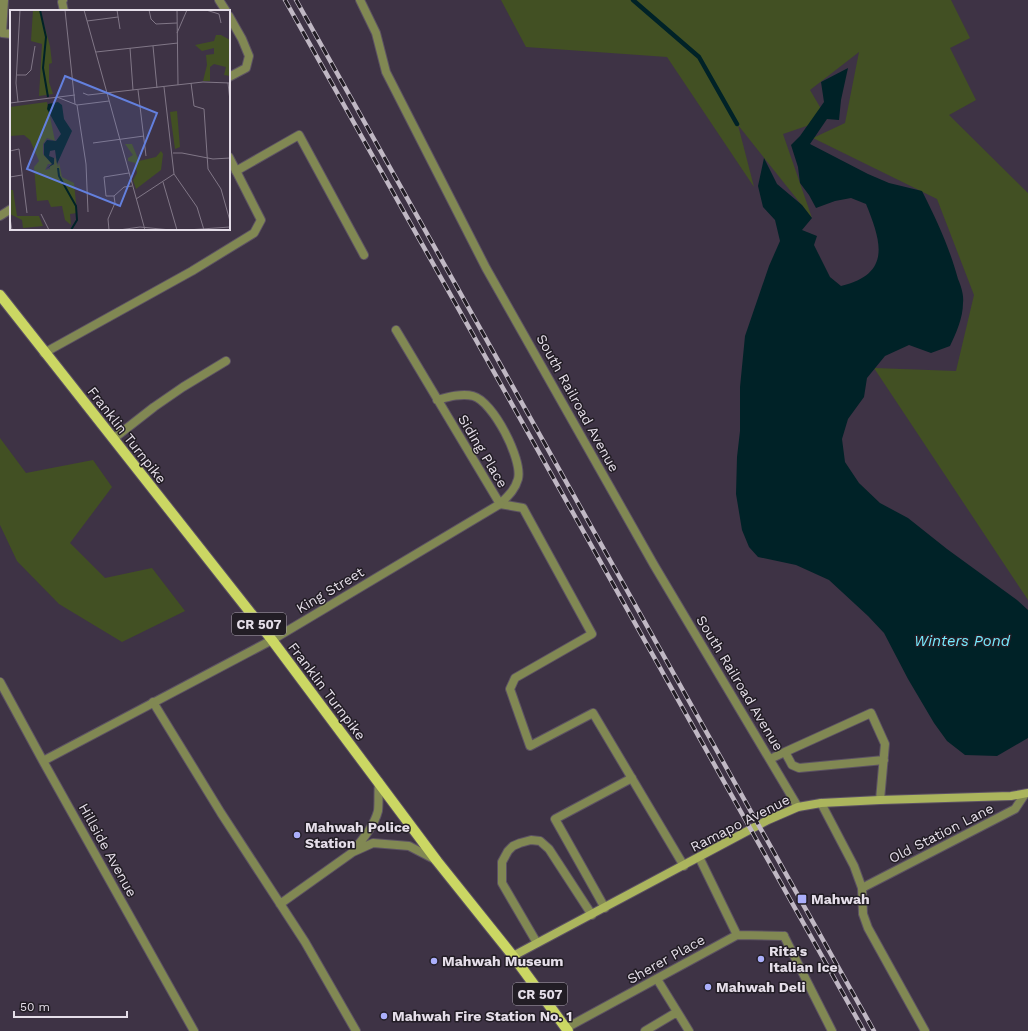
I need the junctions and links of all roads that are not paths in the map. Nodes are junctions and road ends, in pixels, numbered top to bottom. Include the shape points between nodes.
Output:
1 (4, 0) edge
2 (63, 0) edge
3 (219, 0) edge
4 (360, 0) edge
5 (64, 10) edge
6 (225, 10) edge
7 (230, 18) edge
8 (10, 34) edge
9 (230, 76) edge
10 (230, 159) edge
11 (236, 171) junction
12 (10, 210) edge
13 (0, 216) edge
14 (364, 255) dead end
15 (0, 295) edge
16 (396, 330) dead end
17 (44, 353) junction
18 (226, 361) dead end
19 (437, 400) junction
20 (113, 439) junction
21 (500, 504) junction
22 (272, 640) junction
23 (0, 682) edge
24 (153, 702) junction
25 (785, 752) junction
26 (770, 759) junction
27 (884, 760) junction
28 (43, 761) junction
29 (632, 778) junction
30 (379, 782) junction
31 (1027, 793) edge
32 (880, 800) junction
33 (821, 803) junction
34 (798, 807) junction
35 (353, 852) junction
36 (699, 857) junction
37 (437, 860) junction
38 (684, 866) junction
39 (862, 888) junction
40 (280, 904) junction
41 (605, 908) junction
42 (592, 915) junction
43 (737, 935) junction
44 (537, 943) junction
45 (513, 956) junction
46 (657, 979) junction
47 (677, 1012) junction
48 (565, 1030) edge
49 (194, 1031) edge
50 (356, 1031) edge
51 (645, 1031) edge
52 (689, 1031) edge
53 (832, 1031) edge
54 (925, 1031) edge

1 - 8 street via 2,33
2 - 5 street
3 - 6 street
4 - 26 street, South Railroad Avenue via 376,33 386,72 486,268 654,565
7 - 9 street via 249,56 246,68
10 - 11 street
11 - 14 street via 299,135
11 - 17 street via 261,220 254,233 192,271
12 - 13 street
15 - 17 main road, Franklin Turnpike / CR 507
16 - 19 street, Siding Place
17 - 20 main road, Franklin Turnpike / CR 507
18 - 20 street via 154,407
19 - 21 street, Siding Place
19 - 21 street, King Street via 460,395 474,396 484,402 493,414 513,449 518,470 518,479 512,492
20 - 22 main road, Franklin Turnpike / CR 507
21 - 22 street, King Street
21 - 29 street, Siding Place via 523,508 592,634 514,678 510,689 530,746 594,713
22 - 24 street, King Street
22 - 30 main road, Franklin Turnpike / CR 507
23 - 28 street, Hillside Avenue
24 - 28 street, King Street
24 - 40 street
25 - 26 street
25 - 27 street via 792,765 799,768
25 - 27 street via 871,713 885,744
26 - 34 street, South Railroad Avenue
27 - 32 street
28 - 49 street, Hillside Avenue
29 - 38 street
29 - 41 street via 555,819
30 - 35 street via 375,819
30 - 37 main road, Franklin Turnpike / CR 507
31 - 32 street, Ramapo Avenue
31 - 39 street, Old Station Lane via 1016,809
32 - 33 street, Ramapo Avenue
33 - 34 street, Ramapo Avenue
33 - 39 street via 854,866
34 - 36 street, Ramapo Avenue
35 - 37 street via 373,843 394,844 409,846
35 - 40 street
36 - 38 street, Ramapo Avenue
36 - 43 street
37 - 45 main road, Franklin Turnpike / CR 507
38 - 41 street, Ramapo Avenue
39 - 54 street via 863,914 868,928
40 - 50 street
41 - 42 street, Ramapo Avenue
42 - 44 street, Ramapo Avenue
42 - 44 street via 549,848 540,841 531,840 513,846 502,862 502,883
43 - 46 street, Sherer Place
43 - 53 street via 784,936
44 - 45 street, Ramapo Avenue
45 - 48 main road, Franklin Turnpike / CR 507
46 - 47 street
46 - 48 street, Sherer Place
47 - 51 street
47 - 52 street

